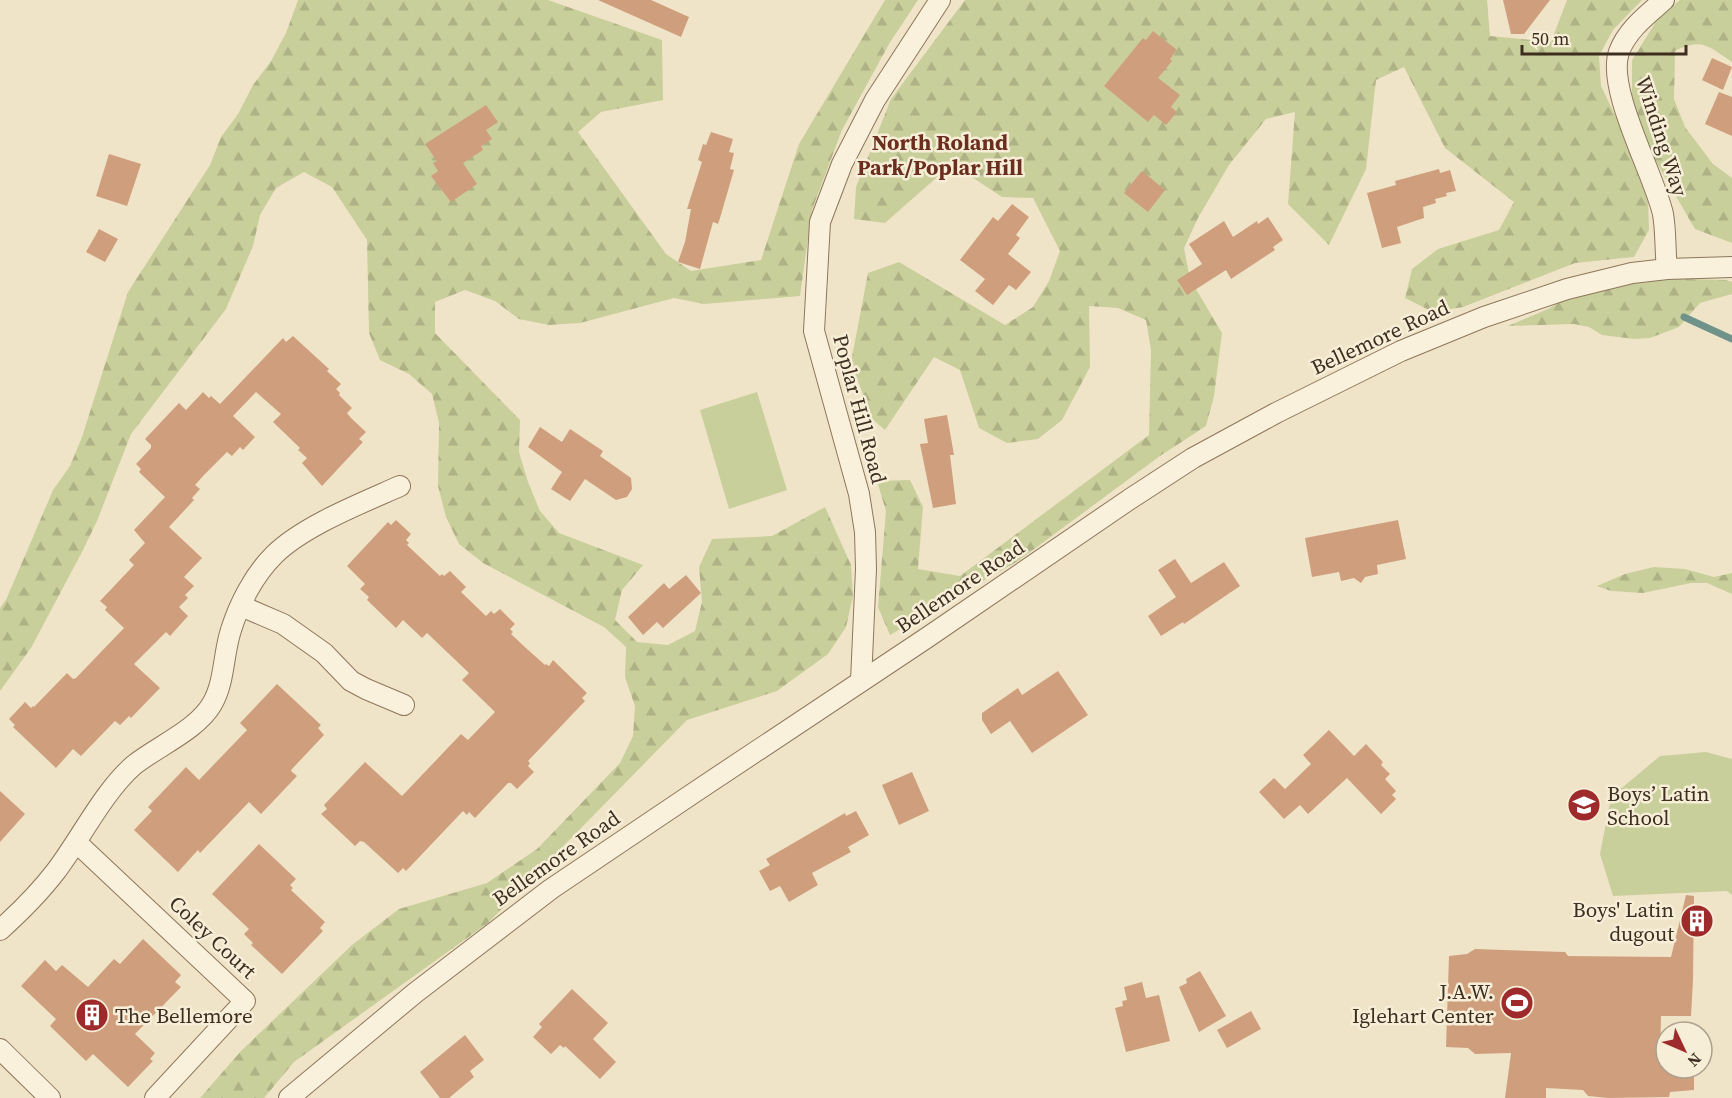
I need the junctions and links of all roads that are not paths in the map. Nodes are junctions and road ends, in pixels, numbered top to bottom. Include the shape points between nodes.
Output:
1 (940, 0) edge
2 (1664, 0) edge
3 (1732, 267) edge
4 (1667, 269) junction
5 (400, 486) dead end
6 (241, 606) junction
7 (861, 681) junction
8 (404, 705) dead end
9 (76, 842) junction
10 (0, 930) edge
11 (0, 1049) edge
12 (50, 1098) edge
13 (155, 1098) edge
14 (289, 1098) edge

1 - 7 street, Poplar Hill Road via 875,100 842,164 820,222 814,331 859,494 865,532
2 - 4 street, Winding Way via 1628,35 1616,70 1662,214
3 - 4 street, Bellemore Road
4 - 7 street, Bellemore Road via 1577,286 1484,316 1401,351 1276,413 1193,458
5 - 6 street via 326,521 274,555 260,571
6 - 8 street via 283,624 324,653 351,681
6 - 9 street via 231,629 219,687 204,717 152,751 120,779
7 - 14 street, Bellemore Road via 551,889 415,993
9 - 10 street via 31,900
9 - 13 street, Coley Court via 245,1001
11 - 12 street

